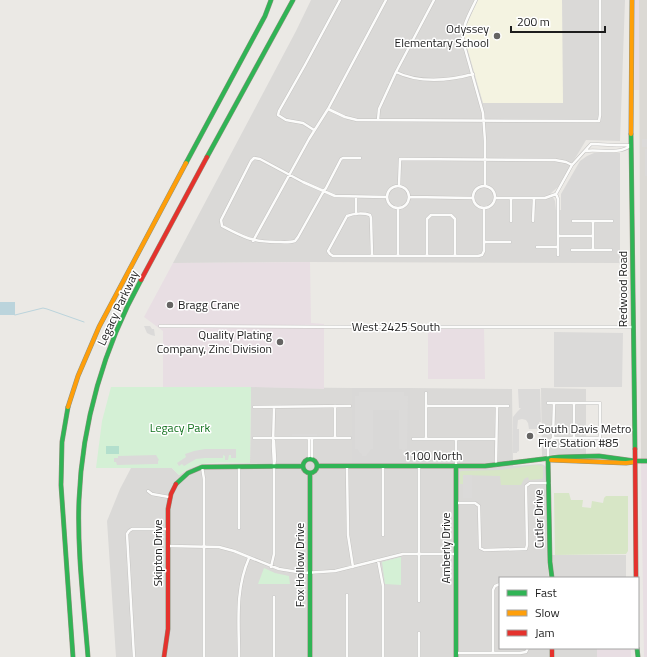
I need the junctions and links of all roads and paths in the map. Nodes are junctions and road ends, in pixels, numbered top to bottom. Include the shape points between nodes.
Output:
1 (271, 0) edge
2 (293, 0) edge
3 (340, 0) edge
4 (386, 0) edge
5 (434, 0) edge
6 (476, 0) edge
7 (600, 0) edge
8 (632, 0) edge
9 (396, 72) junction
10 (473, 74) junction
11 (328, 109) junction
12 (378, 120) junction
13 (484, 122) junction
14 (314, 130) junction
15 (631, 145) junction
16 (584, 152) junction
17 (360, 158) dead end
18 (485, 159) junction
19 (572, 165) junction
20 (290, 175) junction
21 (399, 186) junction
22 (485, 186) junction
23 (324, 191) junction
24 (556, 194) junction
25 (356, 197) junction
26 (387, 197) junction
27 (410, 197) junction
28 (473, 198) junction
29 (496, 198) junction
30 (511, 198) junction
31 (534, 198) junction
32 (398, 208) junction
33 (484, 209) junction
34 (356, 214) junction
35 (511, 221) dead end
36 (534, 221) dead end
37 (572, 221) dead end
38 (593, 221) junction
39 (612, 222) dead end
40 (558, 236) junction
41 (593, 236) junction
42 (253, 241) junction
43 (484, 242) junction
44 (510, 242) dead end
45 (537, 247) dead end
46 (558, 247) junction
47 (572, 250) dead end
48 (593, 250) junction
49 (612, 250) dead end
50 (558, 255) dead end
51 (372, 256) junction
52 (398, 256) junction
53 (427, 256) junction
54 (455, 256) junction
55 (160, 326) dead end
56 (633, 327) junction
57 (426, 394) dead end
58 (548, 403) dead end
59 (554, 403) junction
60 (574, 403) junction
61 (335, 406) junction
62 (350, 406) dead end
63 (426, 406) junction
64 (497, 406) junction
65 (508, 406) dead end
66 (254, 407) dead end
67 (274, 407) junction
68 (254, 438) dead end
69 (274, 438) junction
70 (310, 438) junction
71 (335, 438) junction
72 (350, 438) dead end
73 (554, 438) junction
74 (574, 438) junction
75 (413, 439) dead end
76 (426, 439) junction
77 (456, 439) junction
78 (496, 439) junction
79 (310, 459) junction
80 (548, 459) junction
81 (635, 462) junction
82 (647, 462) edge
83 (496, 465) junction
84 (239, 466) junction
85 (274, 466) junction
86 (303, 466) junction
87 (317, 466) junction
88 (348, 466) junction
89 (383, 466) junction
90 (419, 466) junction
91 (456, 466) junction
92 (202, 467) junction
93 (310, 473) junction
94 (549, 483) junction
95 (148, 491) dead end
96 (169, 497) junction
97 (456, 503) junction
98 (239, 528) dead end
99 (168, 529) junction
100 (383, 535) dead end
101 (168, 546) junction
102 (204, 546) junction
103 (419, 553) junction
104 (456, 554) junction
105 (249, 558) junction
106 (378, 560) junction
107 (271, 567) junction
108 (353, 567) junction
109 (310, 573) junction
110 (552, 577) edge
111 (636, 577) edge
112 (499, 584) edge
113 (347, 595) dead end
114 (274, 598) dead end
115 (420, 601) dead end
116 (419, 633) dead end
117 (528, 649) edge
118 (493, 653) junction
119 (456, 655) edge
120 (73, 657) edge
121 (88, 657) edge
122 (134, 657) edge
123 (164, 657) edge
124 (204, 657) edge
125 (239, 657) edge
126 (274, 657) edge
127 (310, 657) edge
128 (347, 657) edge
129 (383, 657) edge
130 (419, 657) edge

1 - 120 main road, Legacy Parkway via 265,16 99,327 81,365 70,400 60,456 60,490
2 - 121 main road, Legacy Parkway via 130,300 114,336 94,394 84,442 78,498 78,536
3 - 14 street via 279,109 278,115 286,120 301,122
4 - 11 street
5 - 9 street
6 - 10 street via 462,34
7 - 13 street via 599,121
8 - 15 main road, Redwood Road
9 - 10 street via 407,78 416,79 454,79
9 - 12 street via 379,109
10 - 13 street
11 - 12 street via 351,119
11 - 14 street
12 - 13 street
13 - 18 street
14 - 20 street
15 - 16 street via 624,150
15 - 16 street via 591,144
15 - 56 main road, Redwood Road
16 - 19 street
17 - 23 street via 341,159
18 - 19 street via 555,160
18 - 21 street via 400,159
18 - 22 street
19 - 24 street
20 - 23 street
20 - 42 street
20 - 42 street via 260,159 254,158 251,161 220,223
21 - 26 street via 390,189
21 - 27 street via 406,189
22 - 28 street via 478,188
22 - 29 street via 493,190
23 - 25 street via 335,196
23 - 42 street via 295,241
24 - 31 street
24 - 40 street
25 - 26 street
25 - 34 street
26 - 32 street via 390,205
27 - 28 street
27 - 32 street via 406,205
28 - 33 street via 476,205
29 - 30 street
29 - 33 street via 492,206
30 - 31 street
30 - 35 street
31 - 36 street
32 - 52 street
33 - 43 street
34 - 51 street via 370,215
34 - 51 street via 347,216 328,251 333,256
37 - 38 street
38 - 39 street
38 - 41 street
40 - 41 street
40 - 46 street
41 - 48 street
43 - 44 street
43 - 54 street via 482,255
45 - 46 street
46 - 50 street
47 - 48 street
48 - 49 street
51 - 52 street
52 - 53 street
53 - 54 street
53 - 54 street via 427,219 431,215 453,216
55 - 56 street, West 2425 South
56 - 81 main road, Redwood Road
57 - 63 street
58 - 59 street
59 - 60 street
59 - 73 street
60 - 74 street
60 - 74 street via 600,403 600,438
61 - 62 street
61 - 67 street
61 - 71 street
63 - 64 street
63 - 76 street
64 - 65 street
64 - 78 street
66 - 67 street
67 - 69 street
68 - 69 street
69 - 70 street
69 - 85 street
70 - 71 street
70 - 79 street
71 - 72 street
73 - 74 street
73 - 80 street via 548,446
75 - 76 street
76 - 77 street
77 - 78 street
77 - 91 street, Amberly Drive
78 - 83 street
79 - 86 main road
79 - 87 main road via 315,461
80 - 81 main road, 1100 North via 599,456
80 - 83 main road, 1100 North
80 - 94 main road, Cutler Drive
81 - 82 main road, 1100 North
81 - 111 main road, Redwood Road
83 - 91 main road, 1100 North
84 - 85 main road
84 - 92 main road
84 - 98 street
85 - 86 main road
85 - 107 street via 274,554
86 - 93 main road via 305,471
87 - 88 main road, 1100 North
87 - 93 main road via 315,471
88 - 89 main road, 1100 North
88 - 108 street via 348,535
89 - 90 main road, 1100 North
89 - 100 street
90 - 91 main road, 1100 North
90 - 103 street
91 - 97 main road, Amberly Drive
92 - 96 main road, Skipton Drive via 182,476
92 - 102 street
93 - 109 main road, Fox Hollow Drive
94 - 97 street via 530,483 526,486 526,549 483,550 480,548 479,506 475,503
94 - 110 main road, Cutler Drive
95 - 96 street
96 - 99 main road, Skipton Drive
97 - 104 main road, Amberly Drive
99 - 101 main road, Skipton Drive
99 - 122 street via 134,529 129,531 127,538
101 - 102 street
101 - 123 main road, Skipton Drive via 167,636
102 - 105 street via 224,548
102 - 124 street
103 - 104 street
103 - 106 street
103 - 115 street
104 - 119 main road, Amberly Drive
105 - 107 street
105 - 125 street via 240,587
106 - 108 street
106 - 129 street via 383,586
107 - 109 street
108 - 109 street
109 - 127 main road, Fox Hollow Drive
112 - 118 street via 495,586 493,593
113 - 128 street
114 - 126 street
116 - 130 street
117 - 118 street via 520,654
118 - 119 street

